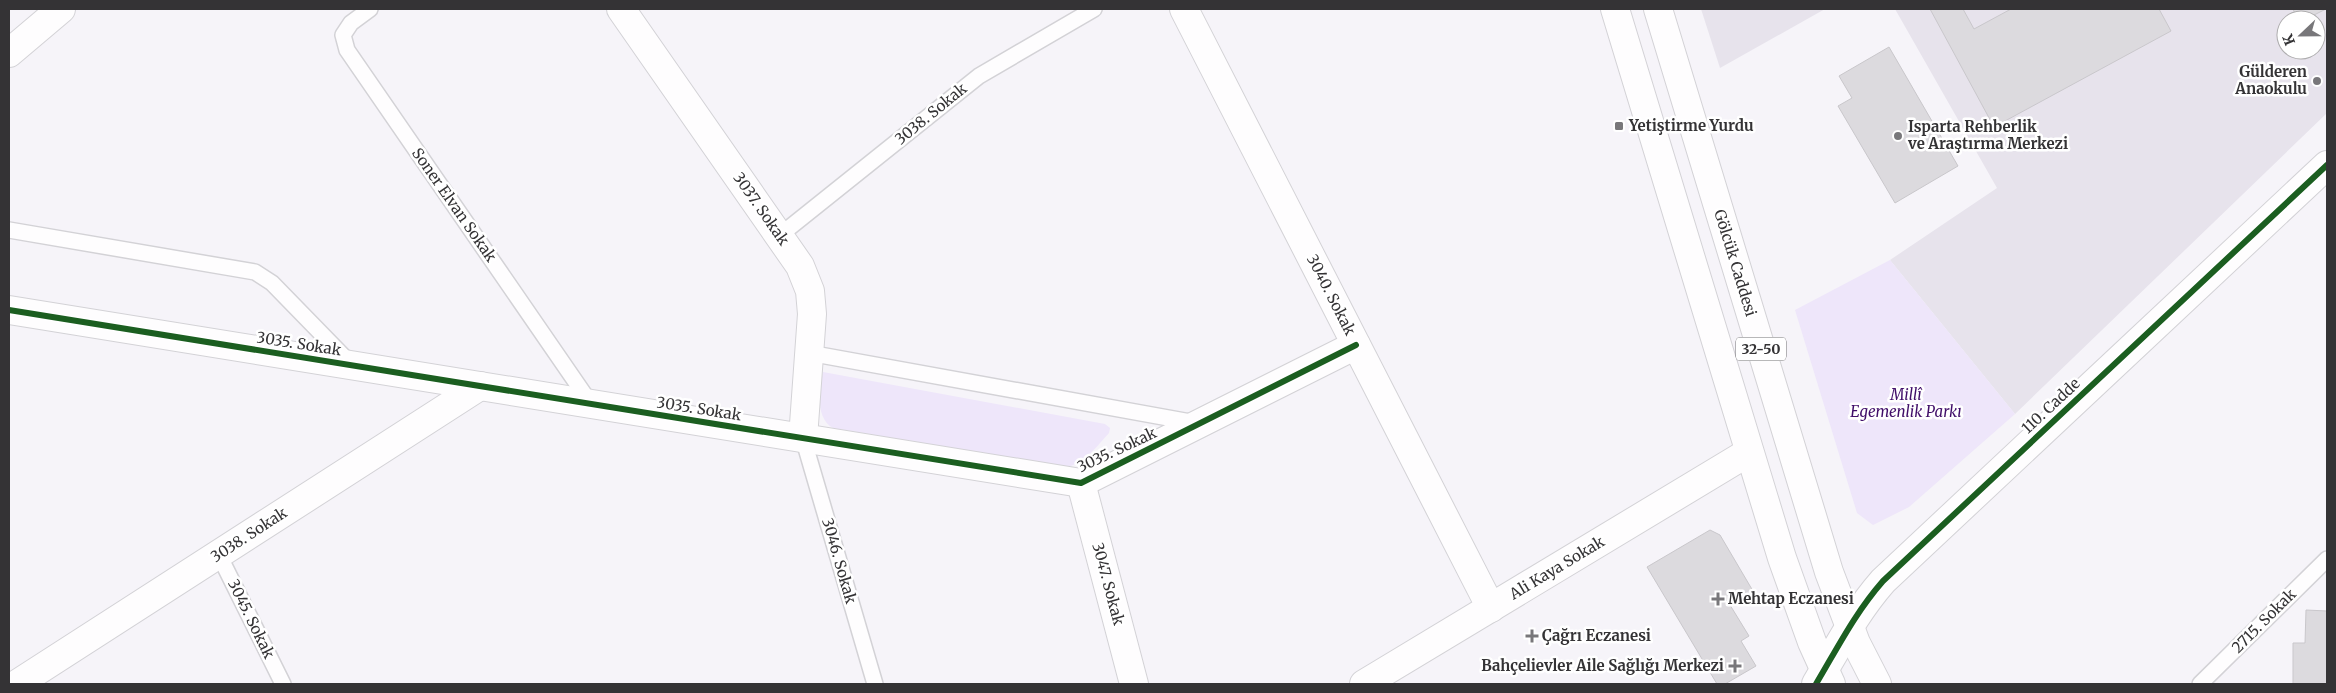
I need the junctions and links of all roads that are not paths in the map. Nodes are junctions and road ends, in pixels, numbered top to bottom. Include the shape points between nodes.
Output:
1 (61, 9) edge
2 (370, 9) edge
3 (622, 9) edge
4 (1094, 9) edge
5 (1184, 9) edge
6 (1615, 9) edge
7 (1658, 9) edge
8 (9, 53) edge
9 (2327, 165) edge
10 (9, 230) edge
11 (779, 236) junction
12 (9, 310) edge
13 (1356, 345) junction
14 (809, 353) junction
15 (353, 366) junction
16 (480, 386) junction
17 (591, 404) junction
18 (1200, 424) junction
19 (803, 438) junction
20 (1749, 452) junction
21 (1081, 483) junction
22 (219, 555) junction
23 (2327, 559) edge
24 (1491, 608) junction
25 (1849, 625) junction
26 (1824, 680) edge
27 (18, 684) edge
28 (283, 684) edge
29 (875, 684) edge
30 (1134, 684) edge
31 (1364, 684) edge
32 (1877, 684) edge
33 (2200, 684) edge

1 - 8 street
2 - 17 lane, Soner Elvan Sokak via 351,23 343,35 347,50
3 - 11 street, 3037. Sokak
4 - 11 lane, 3038. Sokak via 979,76
5 - 13 street, 3040. Sokak
6 - 20 street, 32-50
7 - 25 street, Gölcük Caddesi / 32-50 via 1829,572
9 - 25 street, 110. Cadde via 1883,581
10 - 15 lane, 3035. Sokak via 255,272 272,283
11 - 14 street, 3037. Sokak via 800,266 810,291
12 - 15 street, 3035. Sokak
13 - 18 street, 3035. Sokak
13 - 24 street, 3040. Sokak
14 - 18 lane
14 - 19 street, 3037. Sokak
15 - 16 street, 3035. Sokak
16 - 17 street, 3035. Sokak
16 - 22 street, 3038. Sokak
17 - 19 street, 3035. Sokak
18 - 21 street, 3035. Sokak
19 - 21 street, 3035. Sokak
19 - 29 lane, 3046. Sokak
20 - 24 street, Ali Kaya Sokak
20 - 26 street, 32-50
21 - 30 street, 3047. Sokak
22 - 27 street, 3038. Sokak
22 - 28 lane, 3045. Sokak
23 - 33 lane, 2715. Sokak
24 - 31 street, Ali Kaya Sokak
25 - 26 street, 110. Cadde
25 - 32 street, Gölcük Caddesi / 32-50

